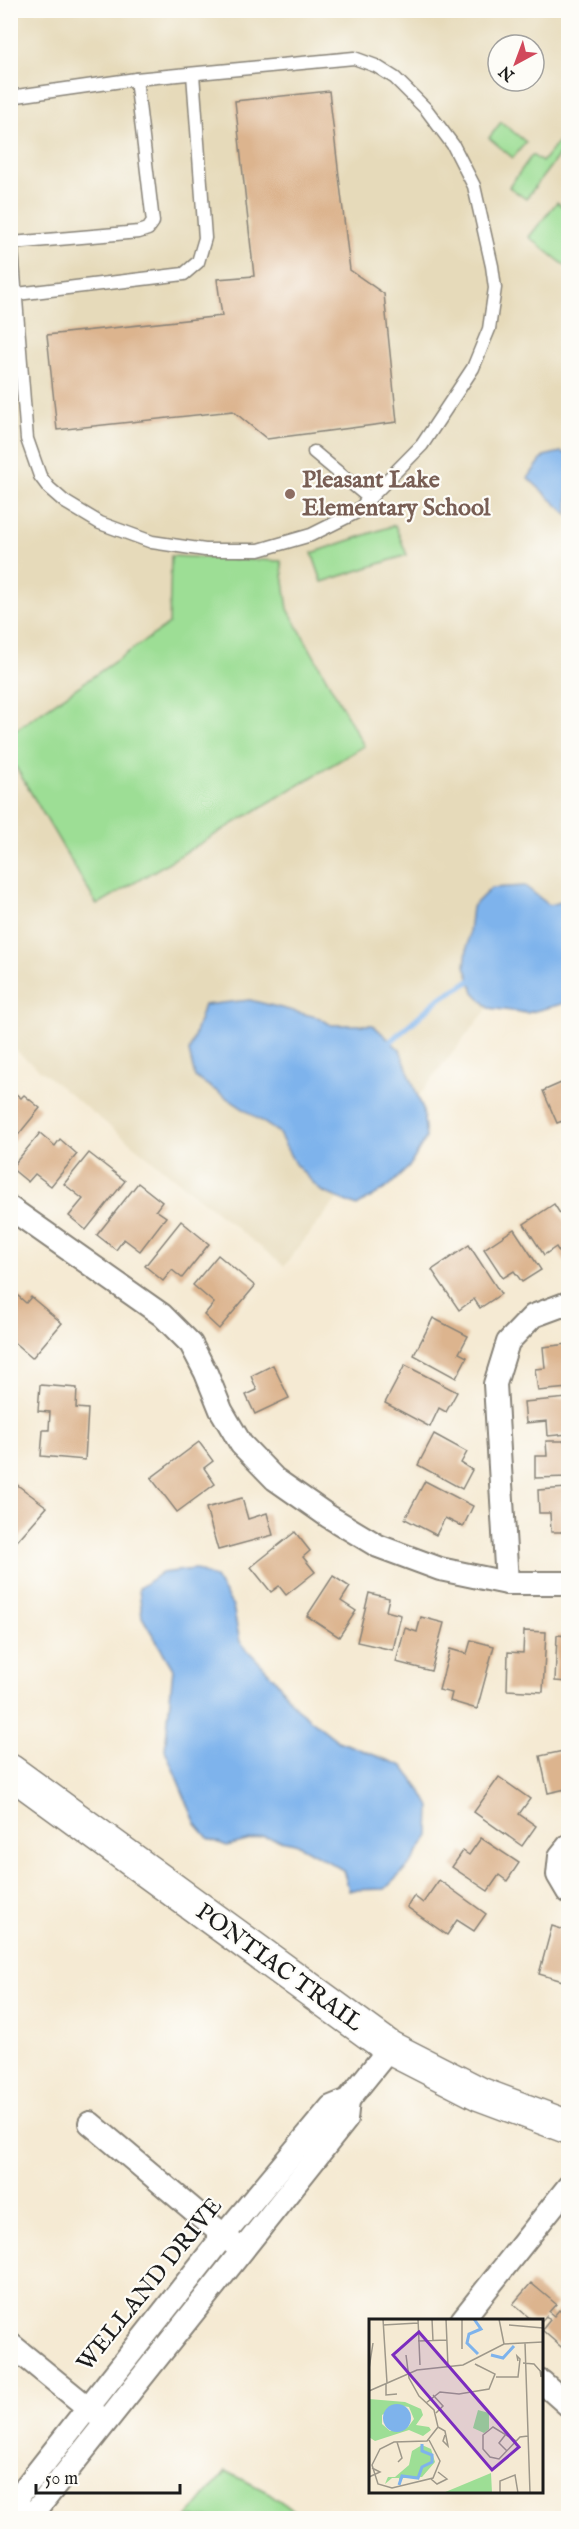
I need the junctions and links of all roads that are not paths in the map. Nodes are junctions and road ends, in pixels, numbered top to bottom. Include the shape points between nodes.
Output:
1 (193, 74) junction
2 (136, 80) junction
3 (10, 97) edge
4 (10, 223) edge
5 (12, 243) junction
6 (17, 294) junction
7 (314, 452) dead end
8 (369, 498) junction
9 (10, 1208) edge
10 (568, 1303) edge
11 (507, 1583) junction
12 (568, 1583) edge
13 (11, 1772) edge
14 (568, 1846) edge
15 (568, 1892) edge
16 (390, 2048) junction
17 (348, 2100) junction
18 (90, 2123) dead end
19 (567, 2123) edge
20 (568, 2187) edge
21 (224, 2235) junction
22 (242, 2251) junction
23 (464, 2319) edge
24 (10, 2344) edge
25 (543, 2383) edge
26 (568, 2405) edge
27 (87, 2407) junction
28 (107, 2423) junction
29 (10, 2518) edge
30 (22, 2518) edge

1 - 2 lane
1 - 6 lane via 205,238 198,262 184,274
1 - 8 lane via 354,58 376,66 395,78 426,109 453,145 474,186 495,288 489,329 473,368 422,445
2 - 3 lane
2 - 5 lane via 153,222 148,229
4 - 5 lane
5 - 6 lane
6 - 8 lane via 26,429 40,476 65,502 100,523 152,542 205,550 259,550 311,536 356,513
7 - 8 lane
9 - 11 street via 162,1315 191,1344 241,1444 275,1479 378,1546 440,1569
10 - 11 street via 533,1316 508,1342 495,1384
11 - 12 street
13 - 16 main road, PONTIAC TRAIL
14 - 15 street via 560,1856 558,1875
16 - 17 street, WELLAND DRIVE
16 - 19 main road, PONTIAC TRAIL via 480,2094
17 - 21 street, WELLAND DRIVE via 331,2107
17 - 22 street, WELLAND DRIVE via 346,2120
18 - 21 street
20 - 23 street
21 - 22 street
21 - 27 street, WELLAND DRIVE
22 - 28 street, WELLAND DRIVE
24 - 27 street
25 - 26 street
27 - 28 street
27 - 29 street, WELLAND DRIVE via 20,2494
28 - 30 street, WELLAND DRIVE via 37,2509

